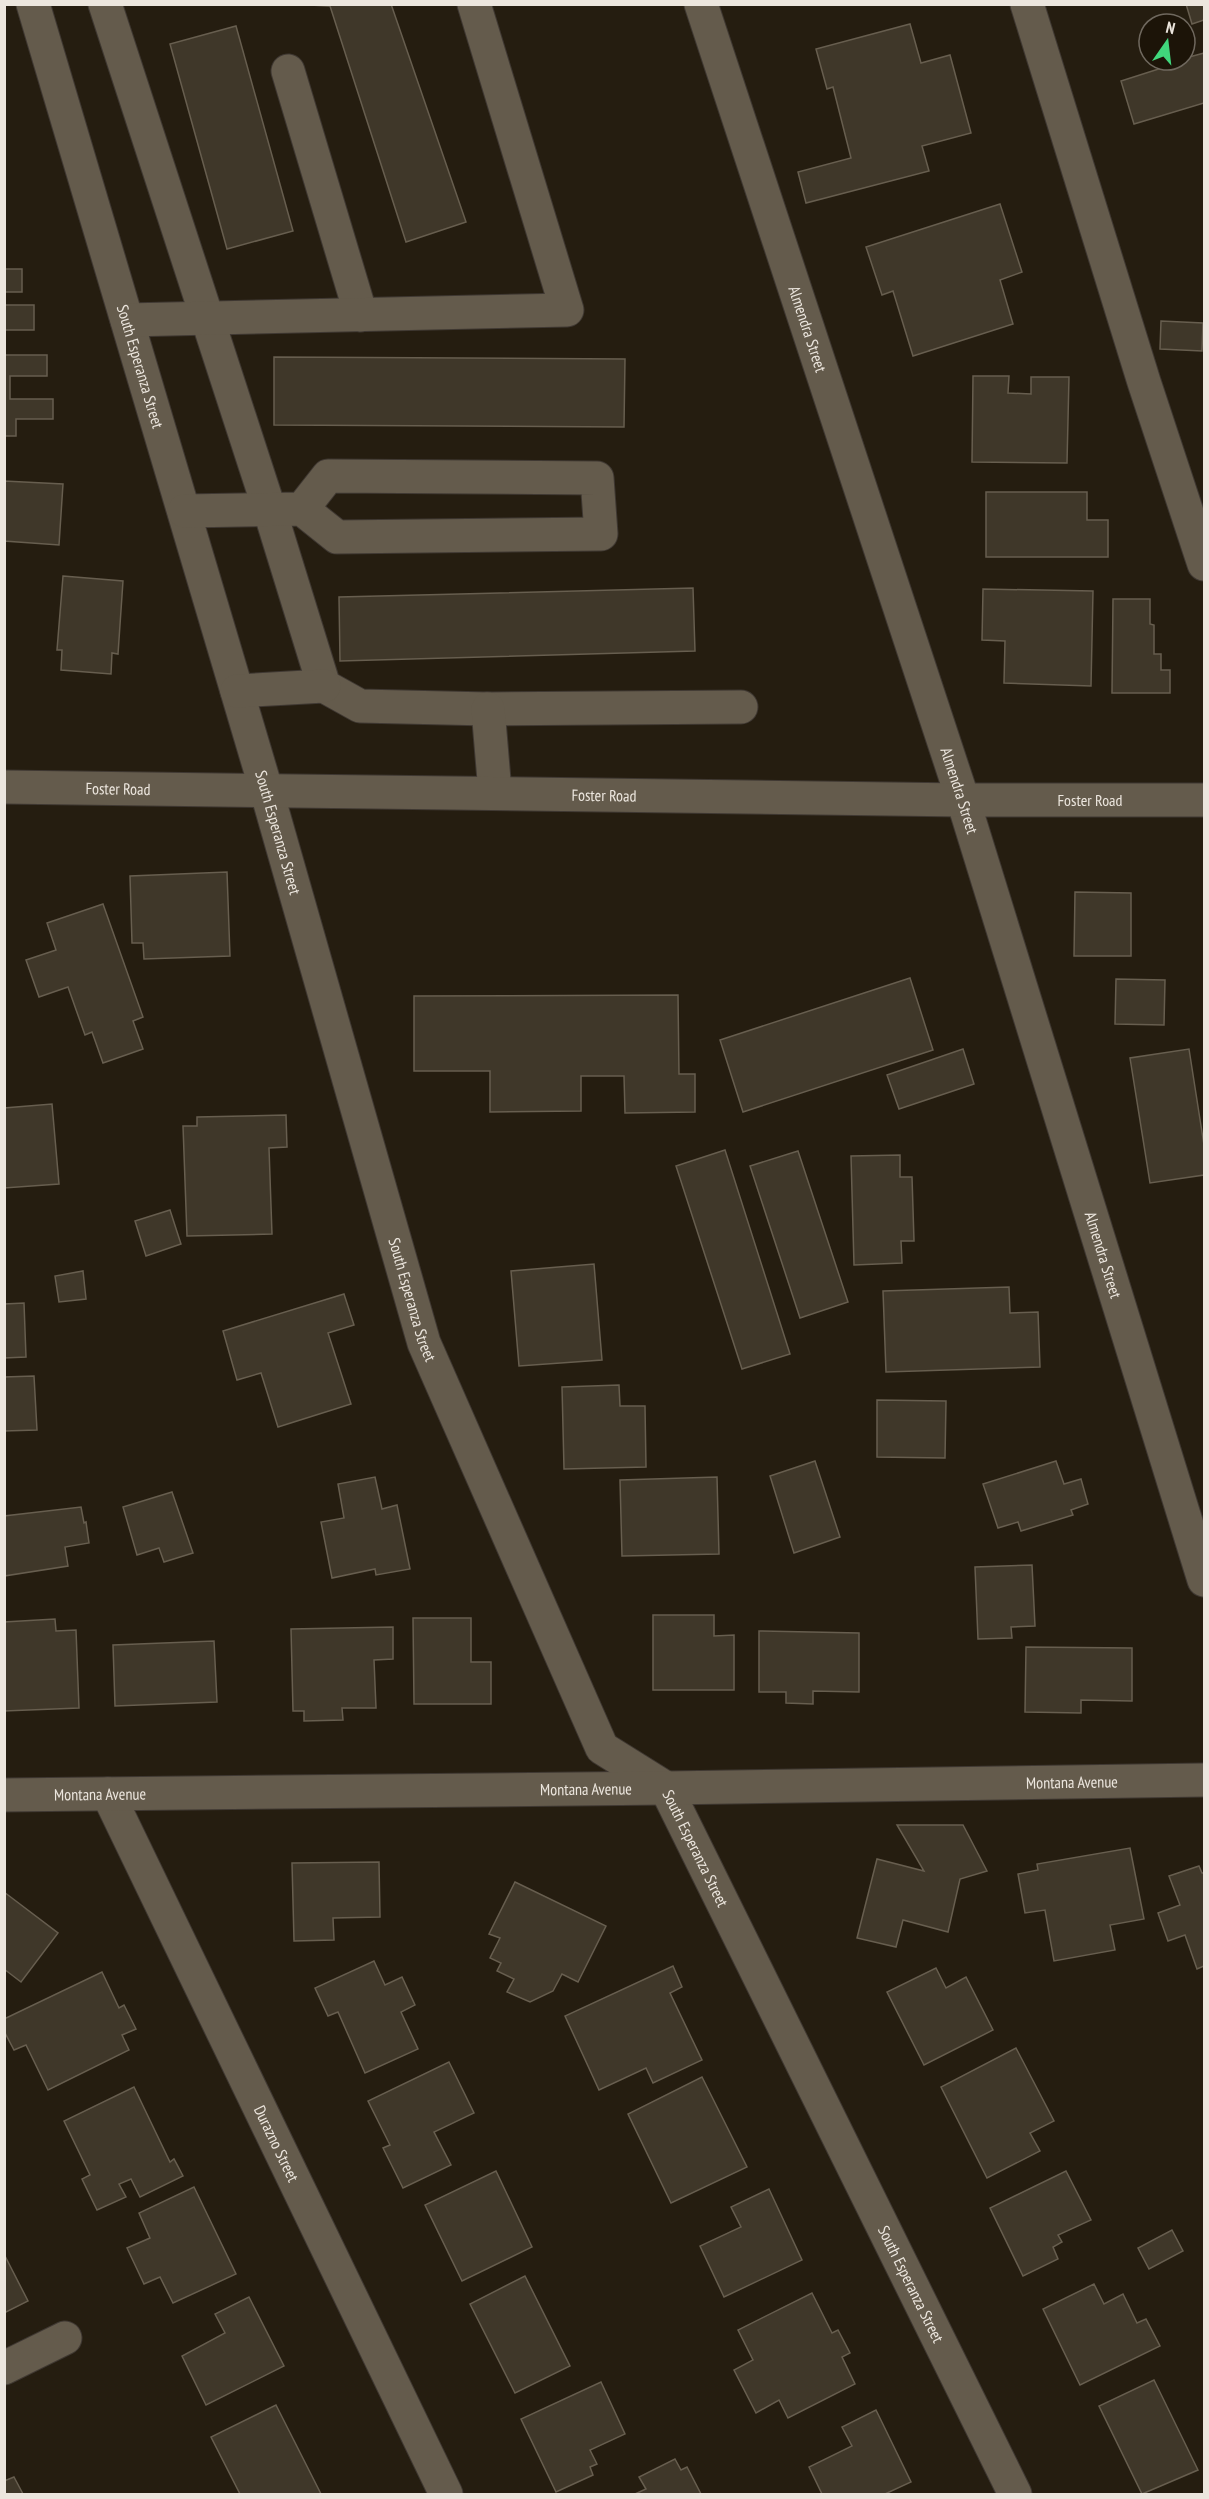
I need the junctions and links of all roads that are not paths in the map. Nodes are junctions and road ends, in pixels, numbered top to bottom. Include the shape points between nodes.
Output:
1 (33, 4) edge
2 (105, 4) edge
3 (474, 4) edge
4 (701, 4) edge
5 (1028, 4) edge
6 (288, 71) dead end
7 (361, 315) junction
8 (206, 318) junction
9 (127, 320) junction
10 (269, 508) junction
11 (302, 508) junction
12 (184, 511) junction
13 (1204, 564) edge
14 (324, 686) junction
15 (237, 691) junction
16 (741, 707) dead end
17 (489, 709) junction
18 (4, 787) edge
19 (266, 789) junction
20 (495, 792) junction
21 (963, 800) junction
22 (1204, 800) edge
23 (1204, 1580) edge
24 (1204, 1780) edge
25 (666, 1788) junction
26 (108, 1794) junction
27 (4, 1795) edge
28 (65, 2338) dead end
29 (4, 2368) edge
30 (446, 2494) edge
31 (1015, 2494) edge

1 - 9 street, South Esperanza Street
2 - 8 street
3 - 7 street via 567,310
4 - 21 street, Almendra Street
5 - 13 street
6 - 7 street
7 - 8 street
8 - 9 street
8 - 10 street
9 - 12 street, South Esperanza Street
10 - 11 street
10 - 12 street
10 - 14 street
11 - 11 street via 337,537 601,534 597,478 328,476
12 - 15 street, South Esperanza Street
14 - 15 street
14 - 17 street via 360,706
15 - 19 street, South Esperanza Street
16 - 17 street
17 - 20 street
18 - 19 street, Foster Road
19 - 20 street, Foster Road
19 - 25 street, South Esperanza Street via 424,1343 602,1748
20 - 21 street, Foster Road
21 - 22 street, Foster Road
21 - 23 street, Almendra Street
24 - 25 street, Montana Avenue
25 - 26 street, Montana Avenue
25 - 31 street, South Esperanza Street
26 - 27 street, Montana Avenue
26 - 30 street, Durazno Street
28 - 29 street

